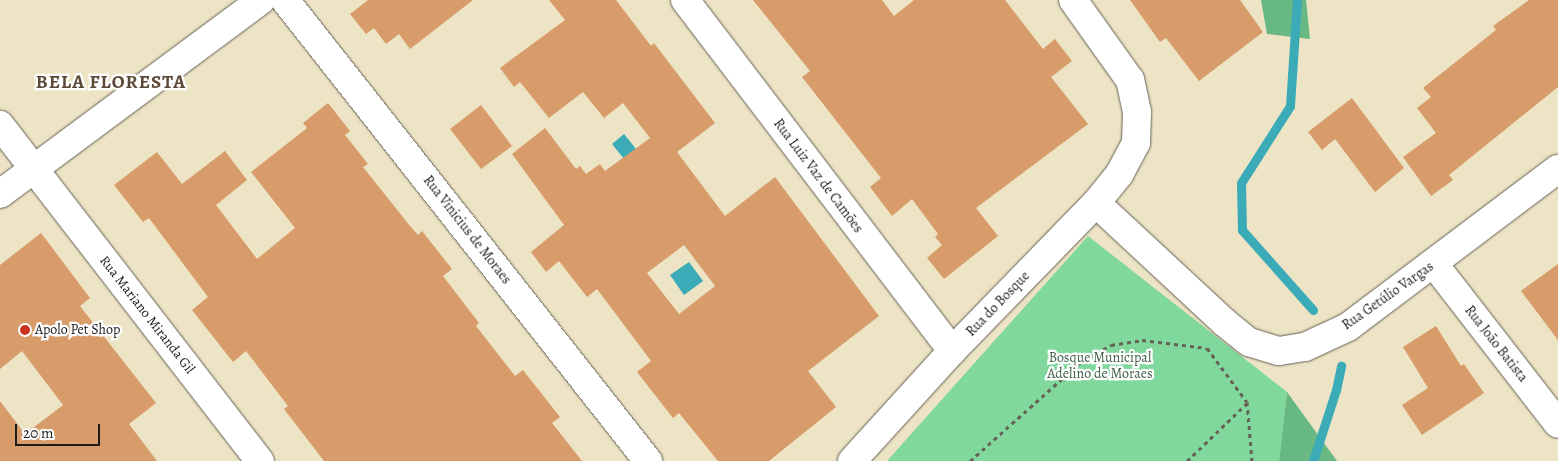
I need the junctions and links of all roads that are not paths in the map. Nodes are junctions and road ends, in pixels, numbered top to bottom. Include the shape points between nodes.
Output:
1 (261, 0) edge
2 (285, 0) edge
3 (684, 0) edge
4 (1073, 0) edge
5 (0, 125) edge
6 (1558, 169) edge
7 (33, 170) junction
8 (0, 194) edge
9 (1096, 203) junction
10 (1434, 264) junction
11 (952, 351) junction
12 (1558, 424) edge
13 (260, 461) edge
14 (648, 461) edge
15 (852, 461) edge

1 - 7 street
2 - 14 street, Rua Vinicius de Moraes
3 - 11 street, Rua Luiz Vaz de Camões
4 - 9 street, Rua do Bosque via 1130,80 1137,112 1136,143 1120,173
5 - 7 street, Rua Mariano Miranda Gil
6 - 10 street, Rua Getúlio Vargas
7 - 8 street
7 - 13 street, Rua Mariano Miranda Gil
9 - 10 street, Rua Getúlio Vargas via 1224,322 1249,342 1279,352 1304,347 1348,326
9 - 11 street, Rua do Bosque
10 - 12 street, Rua João Batista
11 - 15 street, Rua do Bosque

